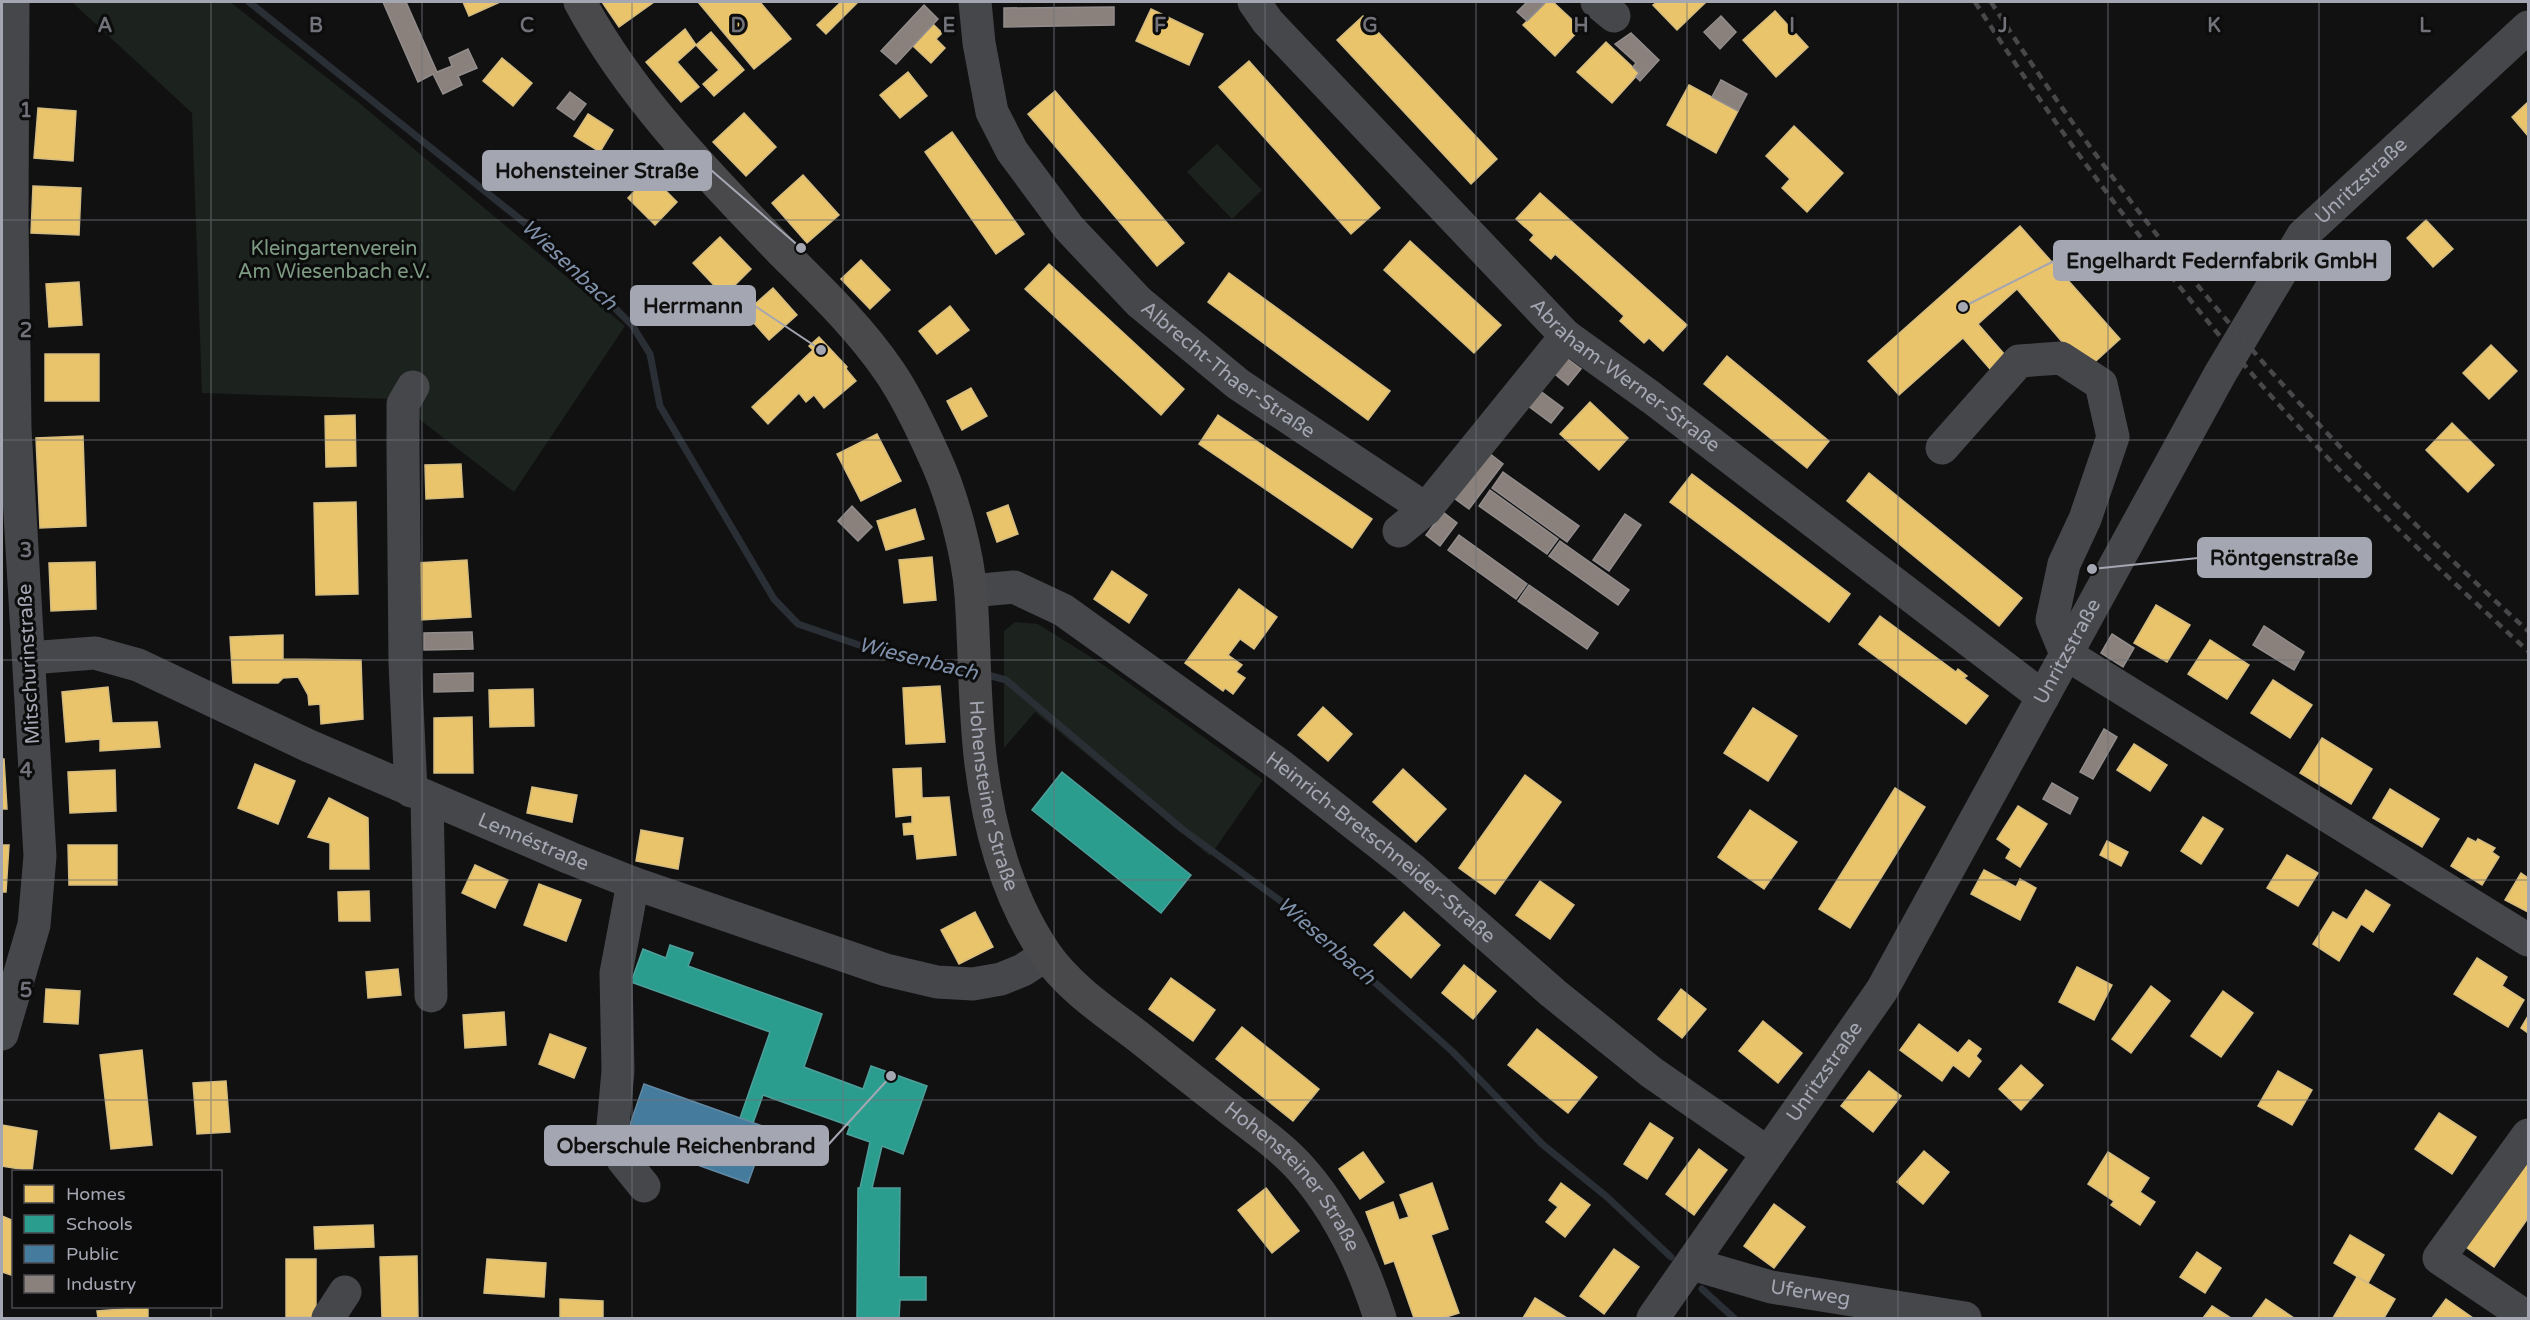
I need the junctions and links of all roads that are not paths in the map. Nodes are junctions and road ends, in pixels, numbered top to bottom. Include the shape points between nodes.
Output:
1 (12, 2) edge
2 (580, 2) edge
3 (975, 2) edge
4 (1254, 2) edge
5 (2529, 27) edge
6 (1566, 336) junction
7 (413, 387) dead end
8 (1942, 448) dead end
9 (1426, 509) junction
10 (1399, 531) dead end
11 (971, 591) junction
12 (2066, 654) junction
13 (29, 658) junction
14 (2043, 698) junction
15 (419, 795) junction
16 (633, 883) junction
17 (2529, 940) edge
18 (1046, 955) junction
19 (431, 996) dead end
20 (2, 1034) edge
21 (2529, 1135) edge
22 (1768, 1153) junction
23 (644, 1186) dead end
24 (1692, 1264) junction
25 (1380, 1318) edge
26 (1653, 1318) edge
27 (1965, 1318) edge
28 (2529, 1318) edge

1 - 13 street, Mitschurinstraße via 15,429
2 - 11 main road, Hohensteiner Straße via 624,74 660,120 854,326 890,373 937,462 956,517
3 - 9 street, Albrecht-Thaer-Straße via 992,112 1012,151 1069,228 1139,302 1238,384
4 - 6 street, Abraham-Werner-Straße via 1268,22
5 - 12 street, Unritzstraße via 2303,235 2220,374
6 - 9 street
6 - 14 street, Abraham-Werner-Straße
7 - 15 street via 403,404 405,663
8 - 12 street via 2019,362 2061,358 2101,384 2113,437 2085,519 2064,564 2052,620
9 - 10 street
11 - 18 main road, Hohensteiner Straße via 981,762 992,827 1027,923
11 - 22 street, Heinrich-Bretschneider-Straße via 1014,587 1063,610 1290,773 1412,868 1553,993 1651,1072
12 - 14 street, Unritzstraße
12 - 17 street
13 - 15 street, Lennéstraße via 95,653 138,665
13 - 20 street, Mitschurinstraße via 40,856 34,925
14 - 22 street, Unritzstraße via 1882,990
15 - 16 street, Lennéstraße
15 - 19 street
16 - 18 street, Lennéstraße via 886,970 937,982 973,984 1001,979
16 - 23 street via 616,973 618,1071 612,1137 623,1160
18 - 25 main road, Hohensteiner Straße via 1076,988 1300,1168 1349,1240 1367,1276
21 - 28 street via 2439,1258
22 - 24 street, Unritzstraße
24 - 26 street, Unritzstraße
24 - 27 street, Uferweg via 1771,1287

